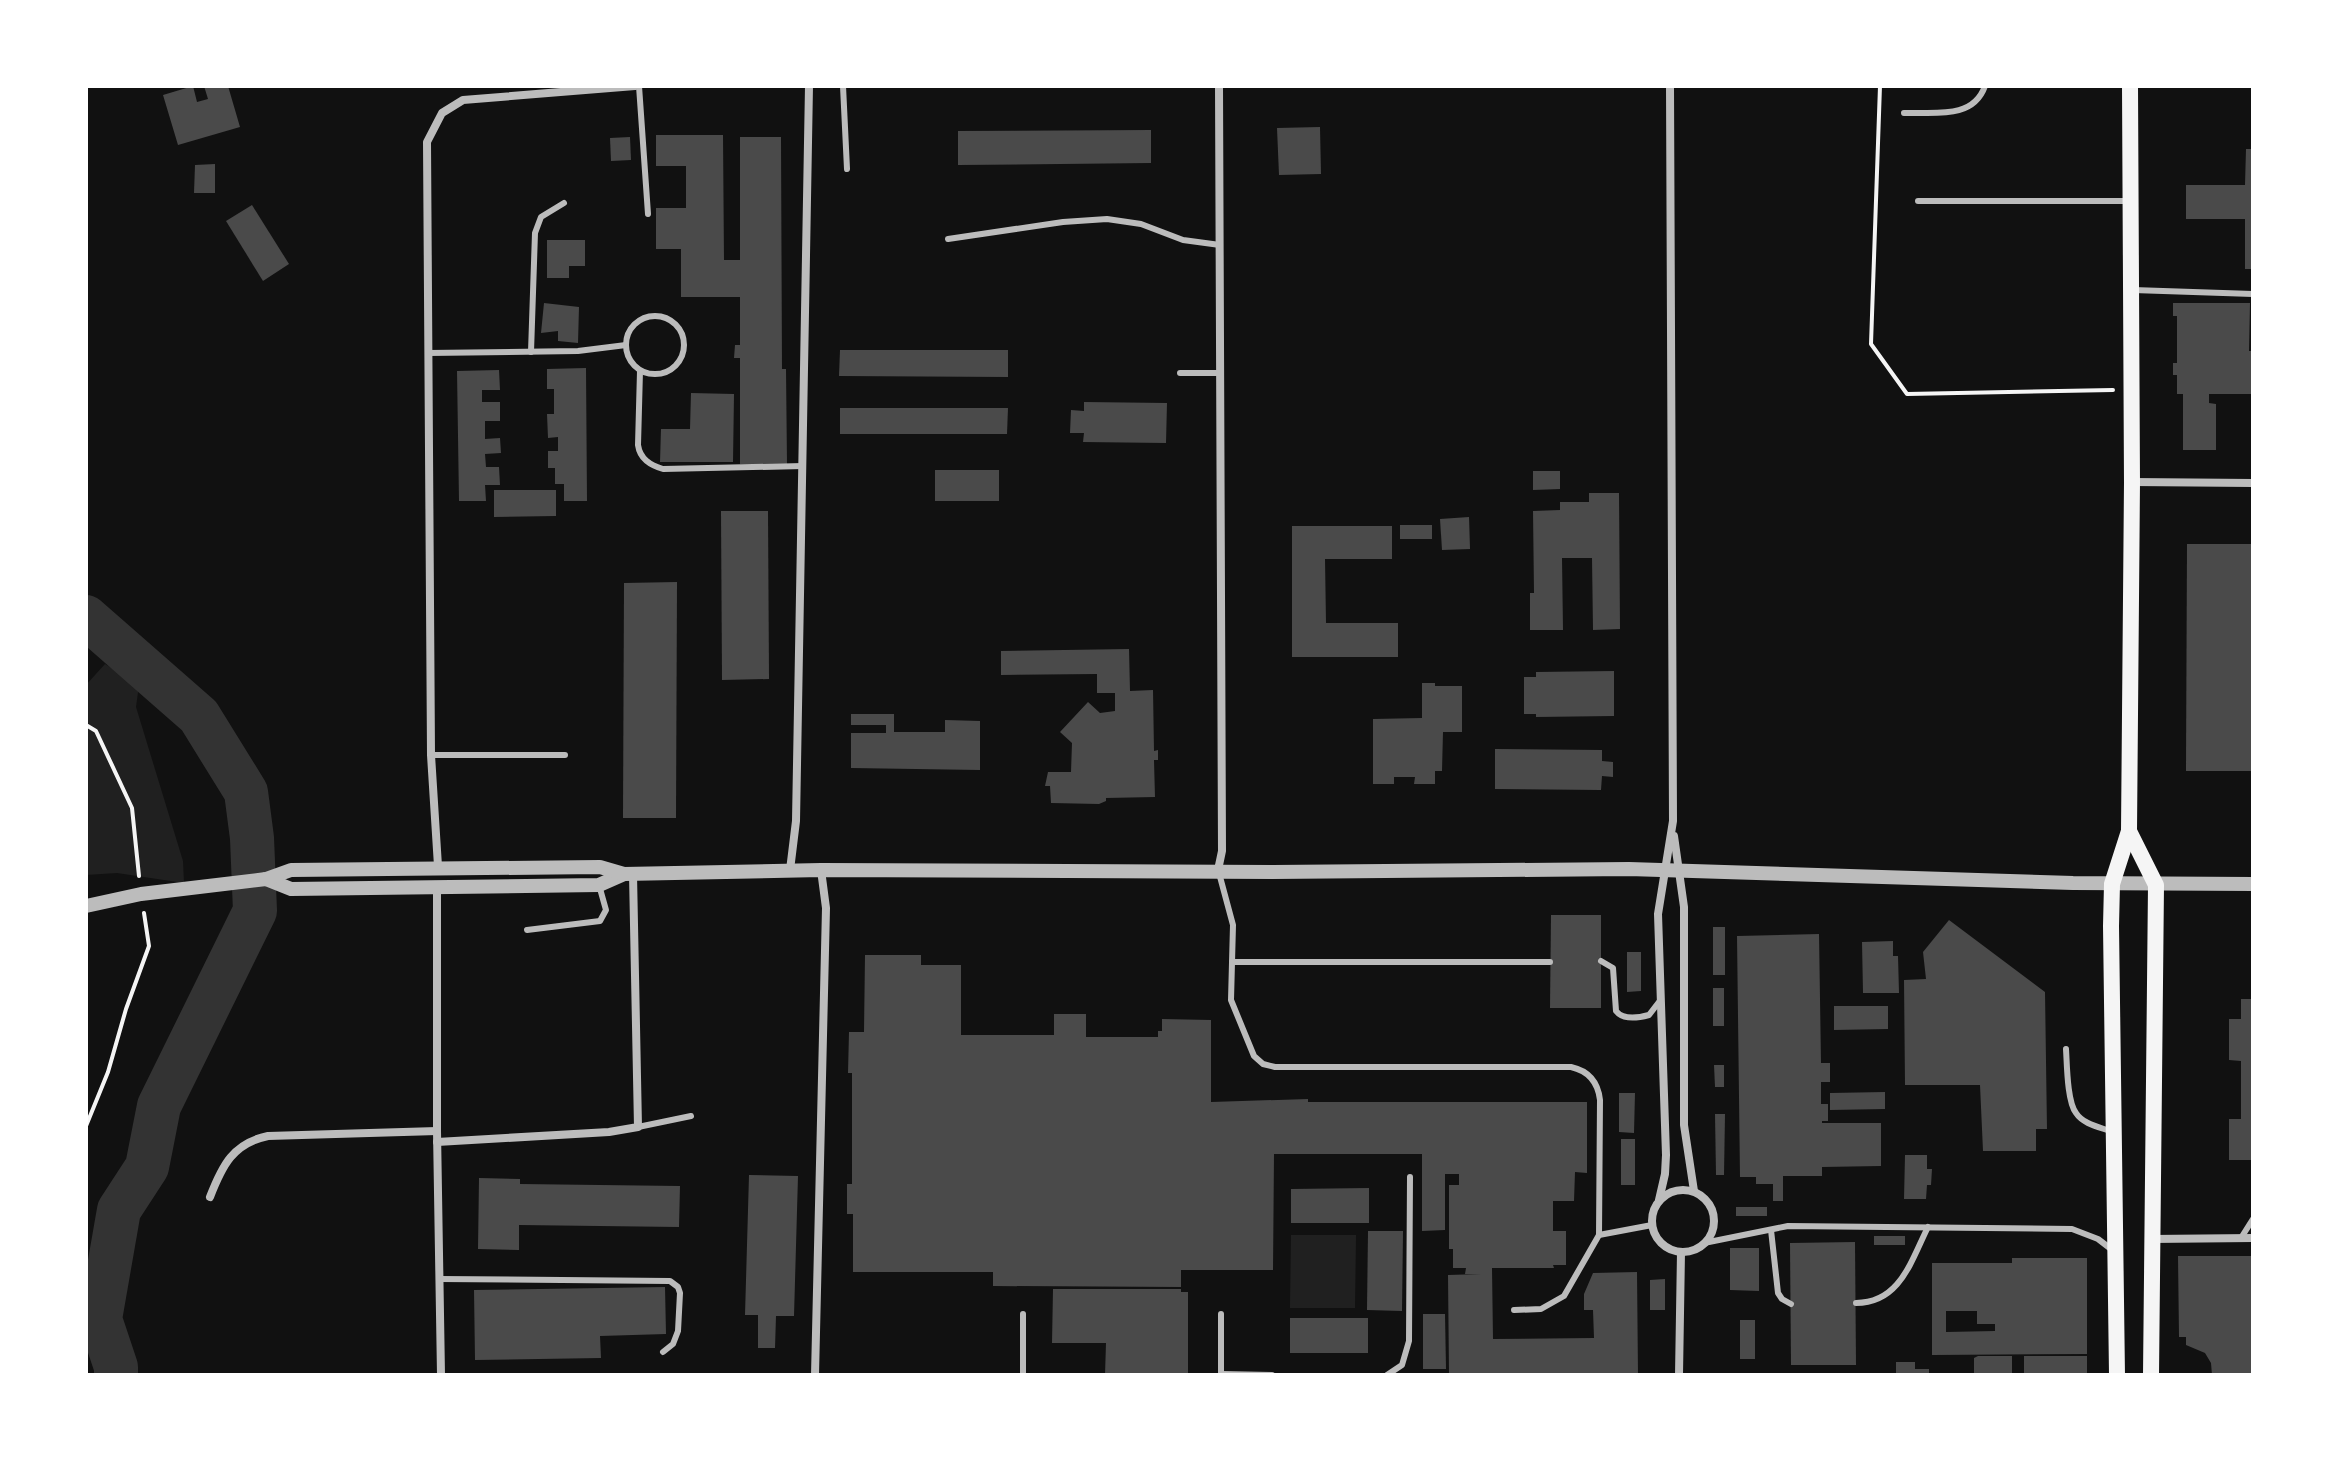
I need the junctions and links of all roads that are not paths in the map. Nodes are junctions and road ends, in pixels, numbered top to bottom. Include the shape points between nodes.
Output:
1 (637, 86) edge
2 (809, 86) edge
3 (843, 86) edge
4 (1219, 86) edge
5 (1670, 86) edge
6 (1985, 86) edge
7 (2130, 86) edge
8 (568, 88) edge
9 (1904, 113) dead end
10 (847, 169) dead end
11 (1918, 201) dead end
12 (2130, 201) junction
13 (564, 203) dead end
14 (648, 214) dead end
15 (948, 239) dead end
16 (1220, 245) junction
17 (2130, 290) junction
18 (2253, 294) edge
19 (626, 345) junction
20 (531, 352) junction
21 (428, 353) junction
22 (640, 371) junction
23 (1180, 373) dead end
24 (1220, 373) junction
25 (803, 466) junction
26 (2132, 482) junction
27 (2253, 483) edge
28 (431, 755) junction
29 (565, 755) dead end
30 (1673, 827) junction
31 (2129, 831) junction
32 (438, 866) junction
33 (790, 870) junction
34 (821, 870) junction
35 (1218, 870) junction
36 (1672, 871) junction
37 (629, 874) junction
38 (266, 879) junction
39 (2112, 884) junction
40 (2253, 884) edge
41 (599, 885) junction
42 (2156, 885) junction
43 (437, 886) junction
44 (86, 906) edge
45 (527, 930) dead end
46 (1601, 961) dead end
47 (1232, 962) junction
48 (1550, 962) dead end
49 (1660, 998) junction
50 (2066, 1049) dead end
51 (691, 1116) dead end
52 (638, 1127) junction
53 (437, 1131) junction
54 (2114, 1132) junction
55 (437, 1142) junction
56 (1410, 1177) dead end
57 (1694, 1191) junction
58 (210, 1197) dead end
59 (1659, 1200) junction
60 (2253, 1219) edge
61 (1652, 1225) junction
62 (1928, 1227) junction
63 (1771, 1230) junction
64 (1599, 1235) junction
65 (2241, 1238) junction
66 (2253, 1238) edge
67 (2151, 1239) junction
68 (1704, 1243) junction
69 (1681, 1252) junction
70 (2116, 1254) junction
71 (439, 1279) junction
72 (1856, 1303) dead end
73 (1791, 1304) dead end
74 (1514, 1310) dead end
75 (1023, 1314) dead end
76 (1221, 1314) dead end
77 (663, 1352) dead end
78 (1221, 1374) edge
79 (441, 1375) edge
80 (815, 1375) edge
81 (1023, 1375) edge
82 (1272, 1375) edge
83 (1387, 1375) edge
84 (1679, 1375) edge
85 (2117, 1375) edge
86 (2151, 1375) edge

1 - 8 street
1 - 14 lane
2 - 25 street
3 - 10 lane
4 - 16 street
5 - 30 street
6 - 9 lane via 1974,106 1964,110
7 - 12 main road
8 - 21 street via 463,100 442,113 427,142
11 - 12 lane
12 - 17 main road
13 - 20 lane via 541,217 535,233
15 - 16 lane via 1107,219
16 - 24 street
17 - 18 lane
17 - 26 main road
19 - 20 lane
19 - 22 lane
19 - 22 lane via 632,326 641,320 660,316 678,326 684,345 677,364 660,374
20 - 21 lane
21 - 28 street
22 - 25 lane via 638,445 648,463 663,469
23 - 24 lane
24 - 35 street
25 - 33 street via 796,821
26 - 27 street
26 - 31 main road
28 - 29 lane
28 - 32 street
30 - 36 street
30 - 36 street
31 - 39 main road
31 - 42 main road
32 - 37 street via 600,867
32 - 38 street via 291,870
33 - 34 street
33 - 37 street
34 - 35 street
34 - 80 street via 826,908
35 - 36 street
35 - 47 lane via 1233,925
36 - 39 street
36 - 49 street via 1658,914
36 - 57 street via 1684,907 1684,1125
37 - 41 street
37 - 52 street
38 - 43 street via 291,889
38 - 44 street
39 - 42 street
39 - 54 main road
40 - 42 street
41 - 43 street
41 - 45 lane via 606,910 600,921
42 - 67 main road
43 - 53 street
46 - 49 lane via 1613,968 1619,1015 1649,1015
47 - 48 lane
47 - 64 lane via 1231,1000 1254,1056 1269,1067 1571,1067 1587,1072 1600,1100
49 - 59 street via 1666,1155
50 - 54 lane via 2075,1113
51 - 52 lane
52 - 55 street
53 - 55 street
53 - 58 street via 251,1139 228,1157
54 - 70 main road
55 - 71 street
56 - 83 lane via 1409,1341 1402,1365
57 - 59 street via 1675,1190
57 - 68 street via 1714,1214 1712,1233
59 - 61 street
60 - 65 lane
61 - 64 lane
61 - 69 street via 1659,1241
62 - 63 lane
62 - 70 lane via 2072,1229 2098,1239
62 - 72 lane via 1892,1291 1875,1301
63 - 68 lane
63 - 73 lane via 1778,1293
64 - 74 lane via 1564,1296 1541,1309
65 - 66 street
65 - 67 street
67 - 86 main road
68 - 69 street
69 - 84 street
70 - 85 main road
71 - 77 lane via 670,1281 680,1293 678,1331
71 - 79 street
75 - 81 lane
76 - 78 lane
78 - 82 lane

